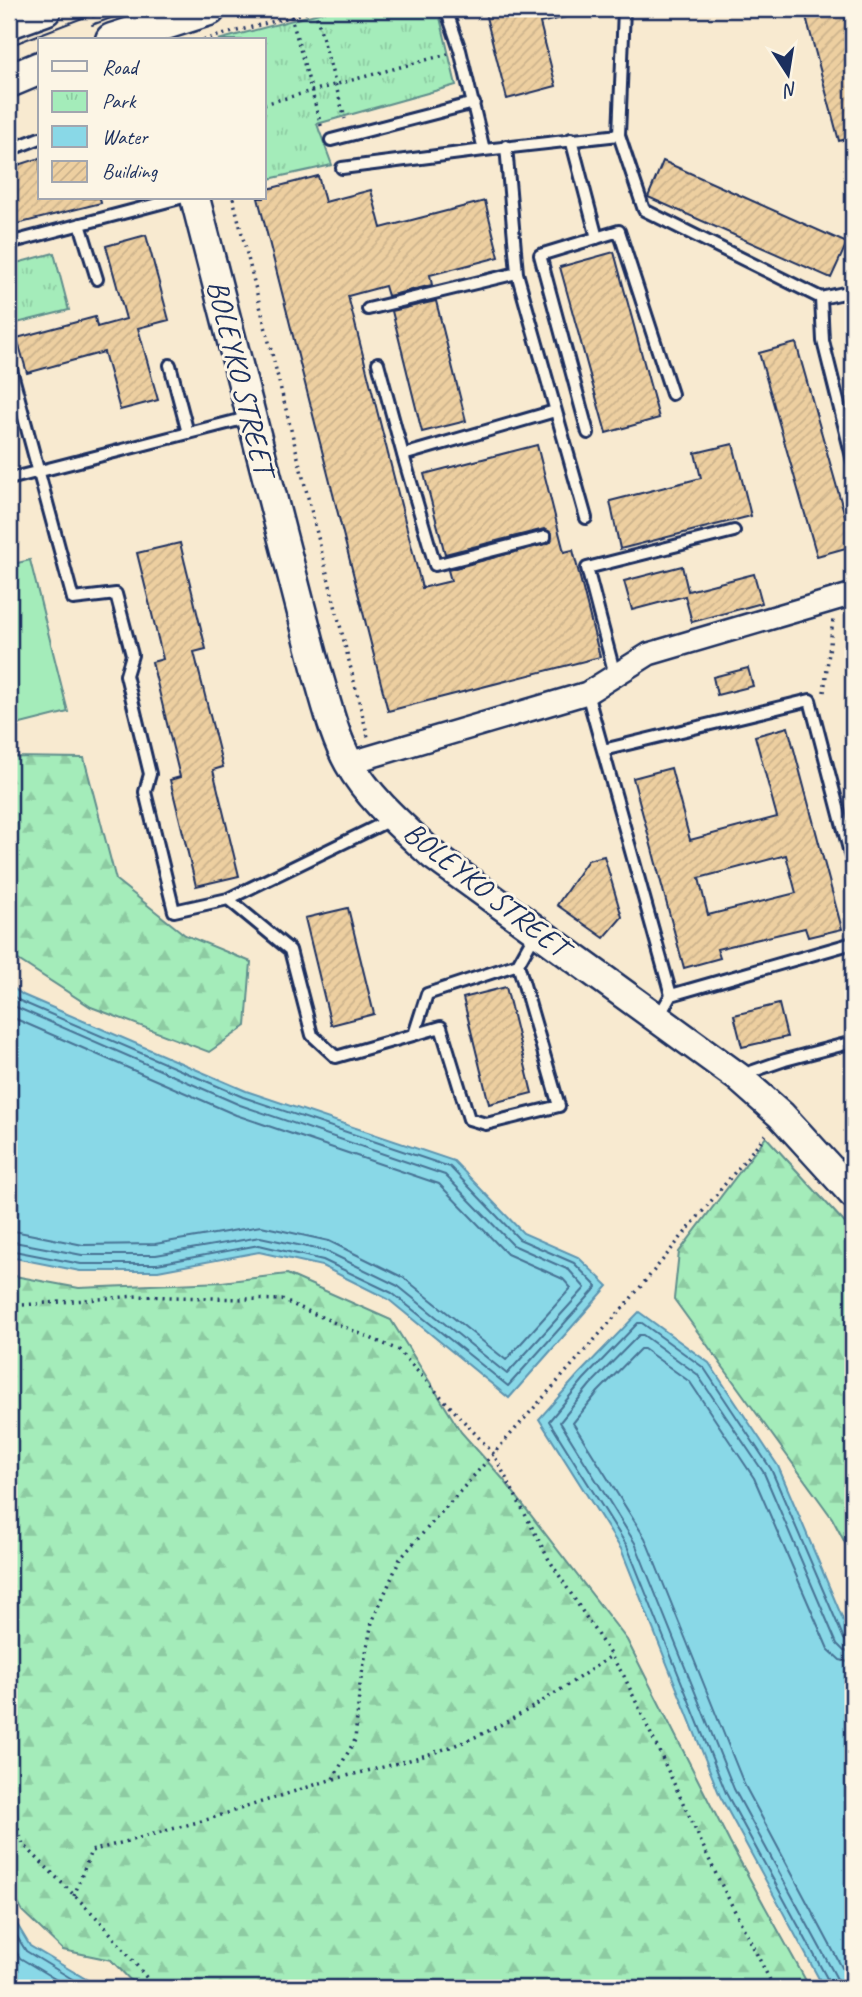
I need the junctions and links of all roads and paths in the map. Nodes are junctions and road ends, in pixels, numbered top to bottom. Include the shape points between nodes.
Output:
1 (45, 9) edge
2 (209, 9) edge
3 (317, 9) edge
4 (446, 9) edge
5 (624, 9) edge
6 (291, 16) junction
7 (9, 22) edge
8 (143, 26) edge
9 (116, 38) edge
10 (210, 38) edge
11 (460, 50) junction
12 (38, 69) edge
13 (9, 81) edge
14 (336, 84) junction
15 (312, 92) junction
16 (474, 103) junction
17 (266, 104) edge
18 (345, 119) dead end
19 (619, 135) junction
20 (38, 139) edge
21 (571, 139) junction
22 (328, 140) joint
23 (506, 146) junction
24 (9, 149) edge
25 (484, 150) junction
26 (342, 168) dead end
27 (162, 200) edge
28 (196, 200) edge
29 (233, 200) edge
30 (143, 202) edge
31 (80, 224) junction
32 (597, 238) junction
33 (9, 243) edge
34 (517, 273) junction
35 (97, 279) dead end
36 (853, 291) edge
37 (821, 298) junction
38 (368, 309) dead end
39 (9, 362) edge
40 (378, 363) dead end
41 (170, 365) dead end
42 (672, 394) dead end
43 (555, 411) junction
44 (251, 417) junction
45 (188, 433) junction
46 (588, 433) dead end
47 (403, 455) junction
48 (853, 461) edge
49 (40, 471) junction
50 (9, 479) edge
51 (586, 518) dead end
52 (734, 531) dead end
53 (545, 537) dead end
54 (853, 594) edge
55 (615, 676) junction
56 (587, 692) junction
57 (823, 694) dead end
58 (603, 750) junction
59 (361, 759) junction
60 (394, 818) junction
61 (853, 865) edge
62 (228, 898) junction
63 (537, 930) junction
64 (853, 943) edge
65 (518, 964) junction
66 (664, 1006) junction
67 (414, 1035) junction
68 (853, 1042) edge
69 (738, 1077) junction
70 (781, 1115) junction
71 (853, 1194) edge
72 (9, 1306) edge
73 (493, 1453) junction
74 (611, 1656) junction
75 (332, 1779) junction
76 (9, 1802) edge
77 (74, 1896) junction
78 (155, 1988) edge
79 (774, 1988) edge

1 - 7 main road
2 - 8 main road
3 - 6 path
3 - 14 path
4 - 11 lane
5 - 19 lane
6 - 10 path
6 - 15 path
8 - 9 main road
11 - 14 path
11 - 16 lane
12 - 13 main road
14 - 15 path
14 - 18 path
15 - 17 path
15 - 22 path
16 - 22 lane
16 - 25 lane
19 - 21 lane
19 - 37 lane via 644,210
20 - 24 lane
21 - 23 lane
21 - 32 lane
23 - 25 lane
23 - 34 lane
25 - 26 lane
27 - 30 lane
28 - 44 street, BOLEYKO STREET
29 - 59 path
30 - 31 lane
31 - 33 lane
31 - 35 lane
32 - 42 lane via 619,231
32 - 46 lane via 540,255
34 - 38 lane
34 - 43 lane
36 - 37 lane
37 - 48 lane via 823,341
39 - 49 lane
40 - 47 lane
41 - 45 lane
43 - 47 lane
43 - 51 lane
44 - 45 lane
44 - 59 street, BOLEYKO STREET via 330,717
45 - 49 lane
47 - 53 lane via 435,565
49 - 50 lane
49 - 62 lane via 73,599 116,594 132,655 126,675 150,774 145,792 174,911
52 - 55 lane via 587,568
54 - 55 street via 649,654
54 - 57 path via 833,618
55 - 56 street
56 - 58 lane
56 - 59 street
58 - 61 lane via 810,700
58 - 66 lane
59 - 60 street, BOLEYKO STREET via 365,785
60 - 62 lane
60 - 63 street, BOLEYKO STREET via 434,856
62 - 67 lane via 290,950 312,1035 336,1057
63 - 65 lane
63 - 66 street, BOLEYKO STREET
64 - 66 lane
65 - 67 lane via 427,994
65 - 67 lane via 559,1106 486,1124 469,1119 441,1027
66 - 69 street, BOLEYKO STREET
68 - 69 lane
69 - 70 street, BOLEYKO STREET
70 - 71 street, BOLEYKO STREET
70 - 73 path via 628,1301
72 - 73 path via 137,1296 282,1300 398,1350
73 - 74 path via 548,1558
73 - 75 path via 400,1559 372,1622 355,1740
74 - 75 path via 545,1701 468,1740
74 - 79 path
75 - 77 path via 91,1851
76 - 77 path via 23,1844
77 - 78 path

